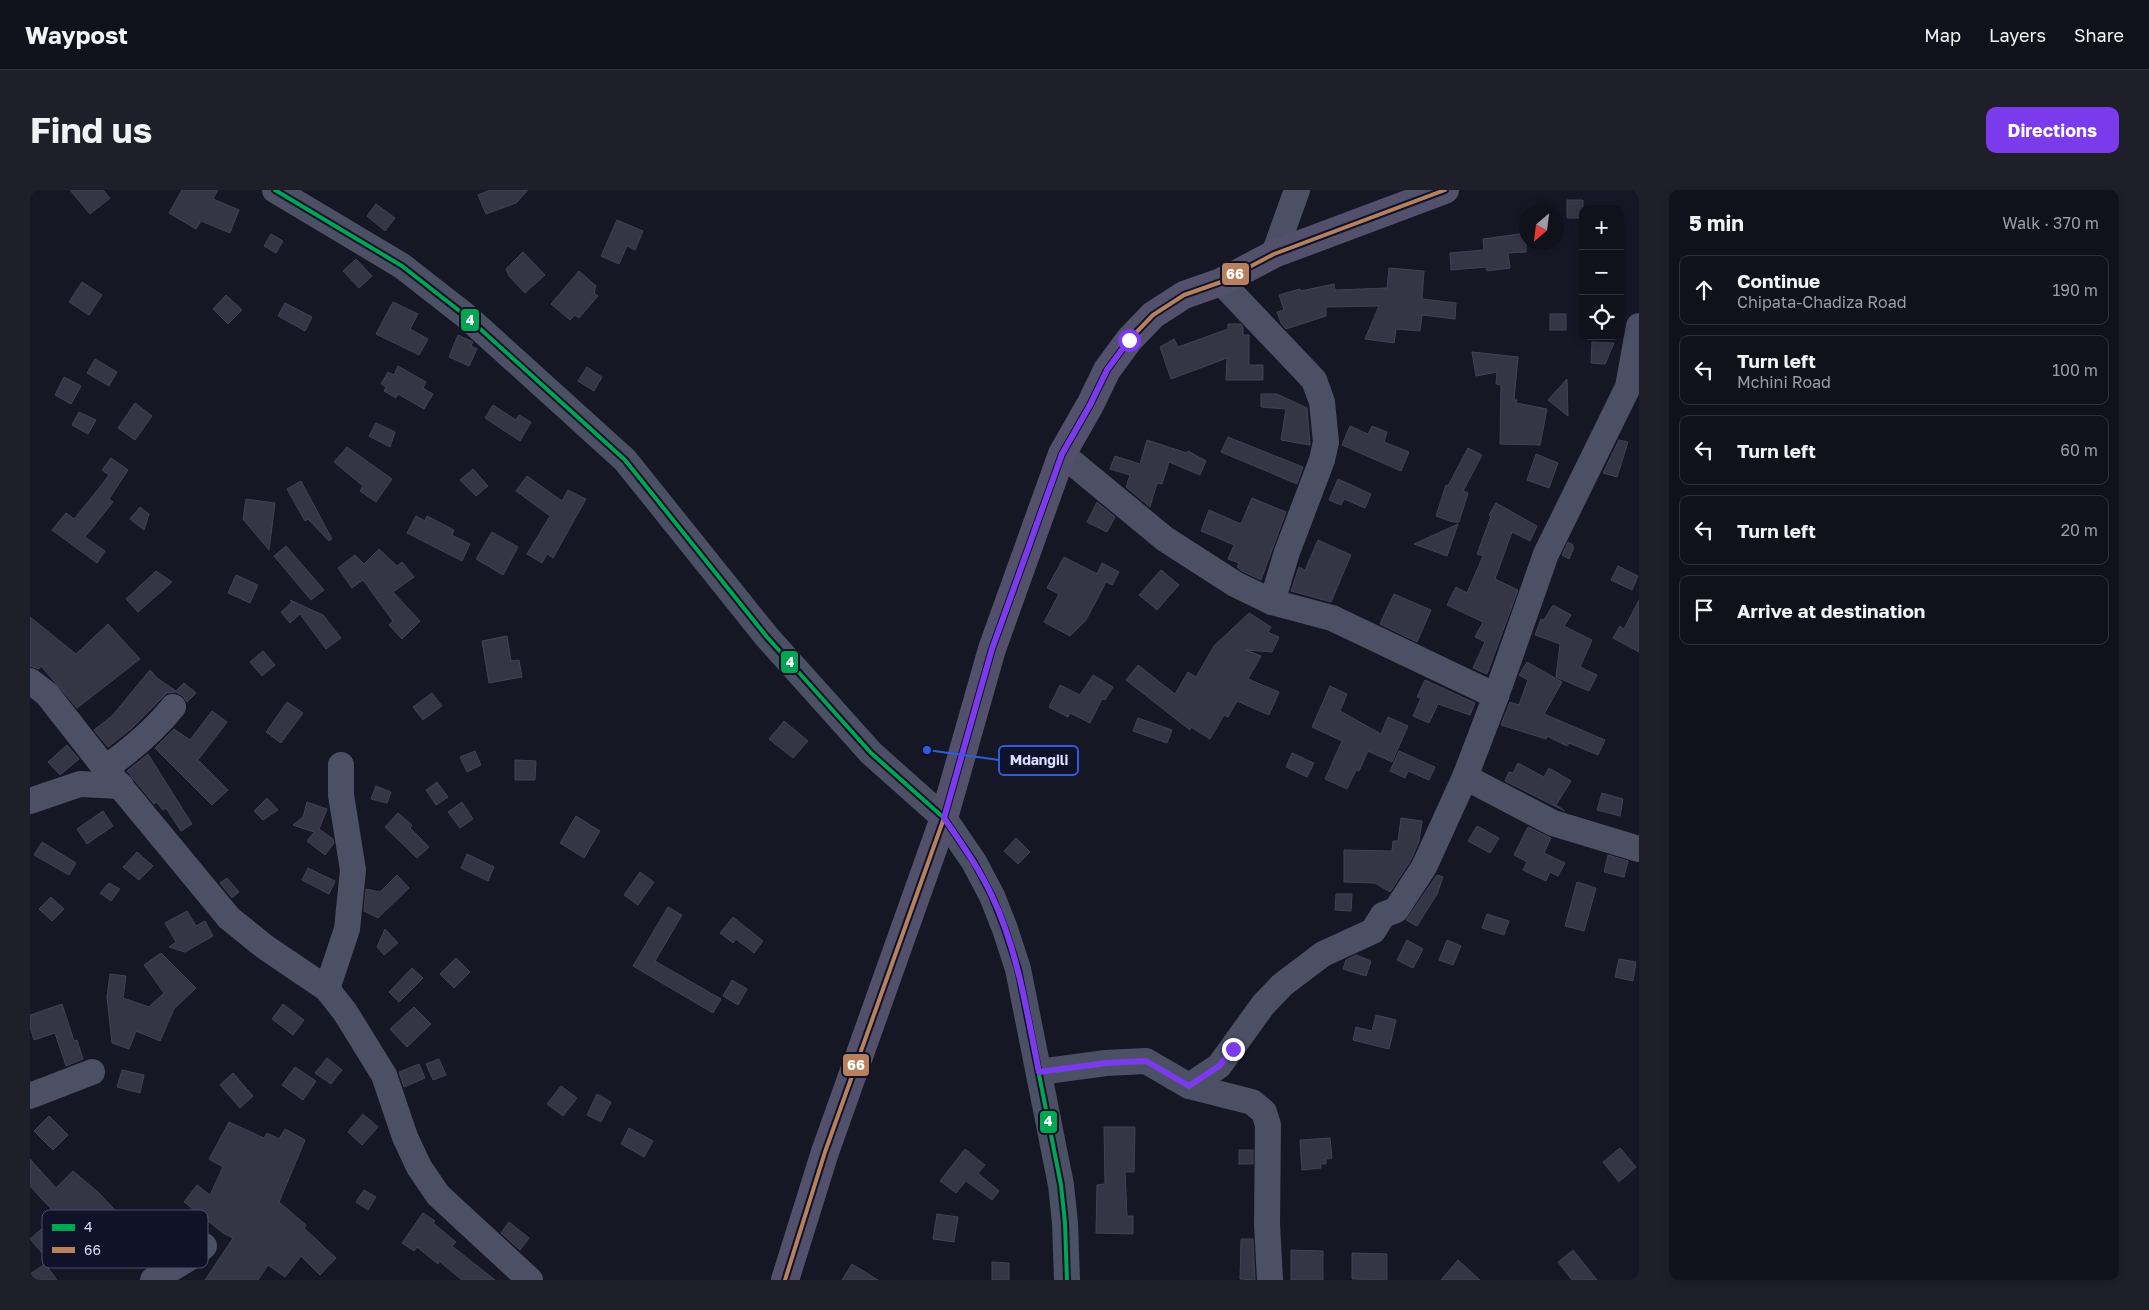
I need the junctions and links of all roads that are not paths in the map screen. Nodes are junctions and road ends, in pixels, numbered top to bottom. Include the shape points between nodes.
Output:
1 (275, 190) edge
2 (1297, 190) edge
3 (1445, 190) edge
4 (1274, 254) junction
5 (1221, 282) junction
6 (1639, 326) edge
7 (1062, 454) junction
8 (1272, 602) junction
9 (30, 681) edge
10 (1496, 696) junction
11 (173, 707) dead end
12 (341, 764) dead end
13 (113, 777) junction
14 (1465, 778) junction
15 (30, 801) edge
16 (944, 818) junction
17 (1639, 850) edge
18 (328, 989) junction
19 (92, 1072) dead end
20 (1039, 1072) junction
21 (1189, 1086) junction
22 (30, 1096) edge
23 (170, 1268) edge
24 (152, 1280) edge
25 (530, 1280) edge
26 (785, 1280) edge
27 (1066, 1280) edge
28 (1270, 1280) edge

1 - 16 street via 402,266 466,316 626,460 767,637 871,753
2 - 4 street
3 - 4 main road
4 - 5 main road
5 - 7 main road via 1184,295 1154,315 1129,340 1107,370
5 - 8 street via 1314,380 1322,402 1326,442 1322,460
6 - 10 street via 1628,387 1546,554
7 - 8 street via 1166,539 1235,584
7 - 16 main road via 992,649
8 - 10 street via 1332,618
9 - 13 street via 47,694
10 - 14 street
11 - 13 street via 129,752
12 - 18 street via 341,795 353,870 347,928
13 - 15 street
13 - 18 street via 229,918 265,947
14 - 17 street via 1553,823
14 - 21 street via 1424,867 1396,910 1383,915 1373,931 1323,954 1282,985 1262,1004 1219,1066
16 - 20 street via 974,862 1005,929 1018,969
16 - 26 main road via 825,1152
18 - 25 street via 381,1069 405,1137 419,1167 438,1195
19 - 22 street
20 - 21 street via 1146,1061
20 - 27 street via 1061,1185
21 - 28 street via 1252,1102 1264,1112 1268,1125
23 - 24 street

